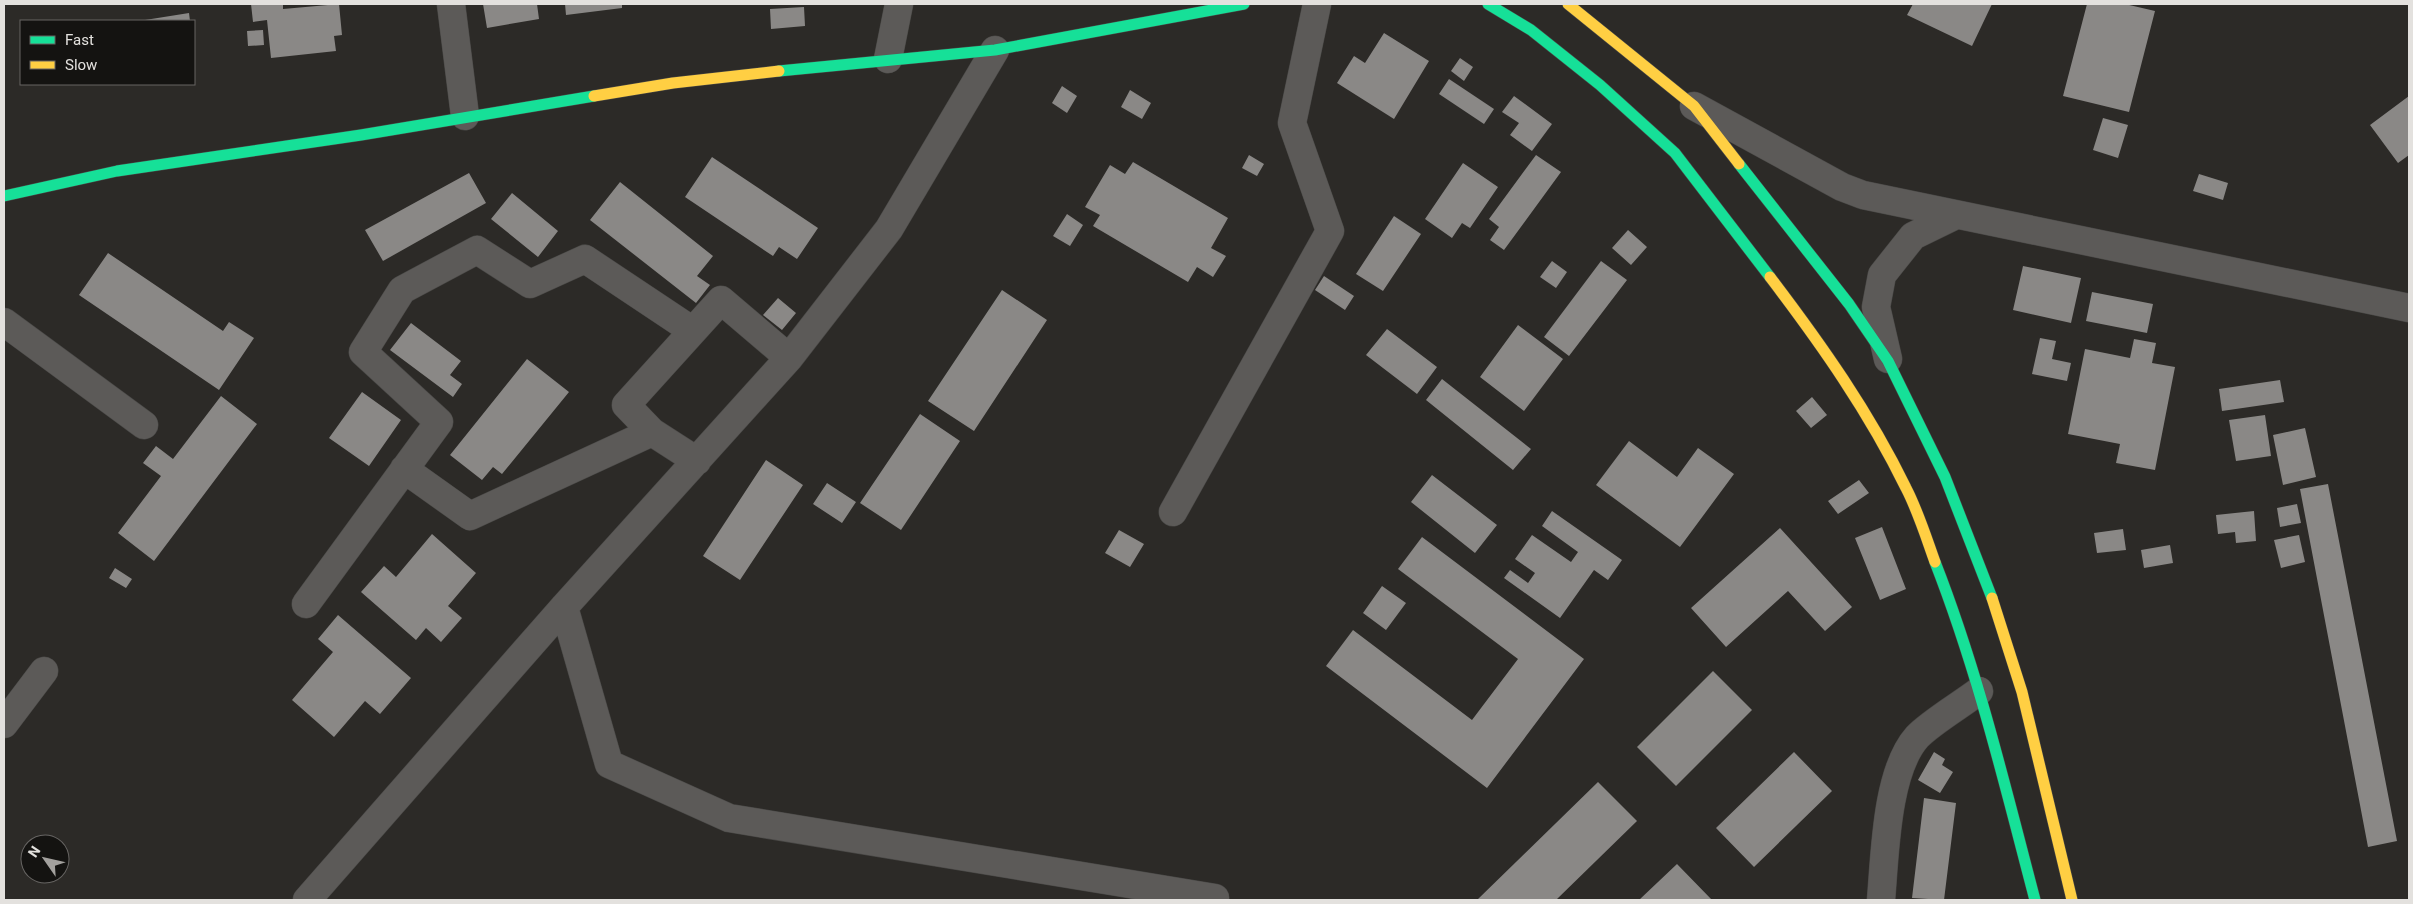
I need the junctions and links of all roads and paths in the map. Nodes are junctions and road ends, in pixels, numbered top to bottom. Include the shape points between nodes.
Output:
1 (451, 4) edge
2 (899, 4) edge
3 (1244, 4) edge
4 (1317, 4) edge
5 (1488, 4) edge
6 (1568, 4) edge
7 (995, 50) junction
8 (888, 59) junction
9 (1694, 106) junction
10 (465, 116) junction
11 (4, 196) edge
12 (1956, 215) junction
13 (2409, 308) edge
14 (4, 322) edge
15 (693, 332) junction
16 (789, 358) junction
17 (1888, 361) junction
18 (144, 425) dead end
19 (652, 432) junction
20 (697, 461) junction
21 (404, 469) junction
22 (1173, 512) dead end
23 (306, 604) dead end
24 (564, 607) junction
25 (44, 670) dead end
26 (1978, 691) junction
27 (4, 724) edge
28 (1215, 898) dead end
29 (306, 900) edge
30 (1881, 900) edge
31 (2035, 900) edge
32 (2072, 900) edge

1 - 10 street
2 - 8 street
3 - 7 main road
4 - 22 street via 1292,123 1330,231
5 - 26 main road via 1531,30 1600,84 1675,154 1806,324 1862,406 1907,488 1949,597
6 - 9 main road
7 - 8 main road
7 - 16 street via 889,229
8 - 10 main road via 673,83
9 - 12 street via 1842,187 1863,195
9 - 17 main road via 1849,304
10 - 11 main road via 361,135 117,171
12 - 13 street
12 - 17 street via 1912,236 1882,275 1876,307
14 - 18 street
15 - 16 street via 721,300
15 - 19 street via 626,405
15 - 21 street via 585,259 530,284 477,250 402,290 363,352 439,422
16 - 20 street
17 - 32 main road via 1946,477 1986,579 2022,692
19 - 20 street
19 - 21 street via 470,516
20 - 24 street
21 - 23 street
24 - 28 street via 609,764 617,768 729,818
24 - 29 street
25 - 27 street
26 - 30 street via 1917,738 1898,770 1888,821
26 - 31 main road

